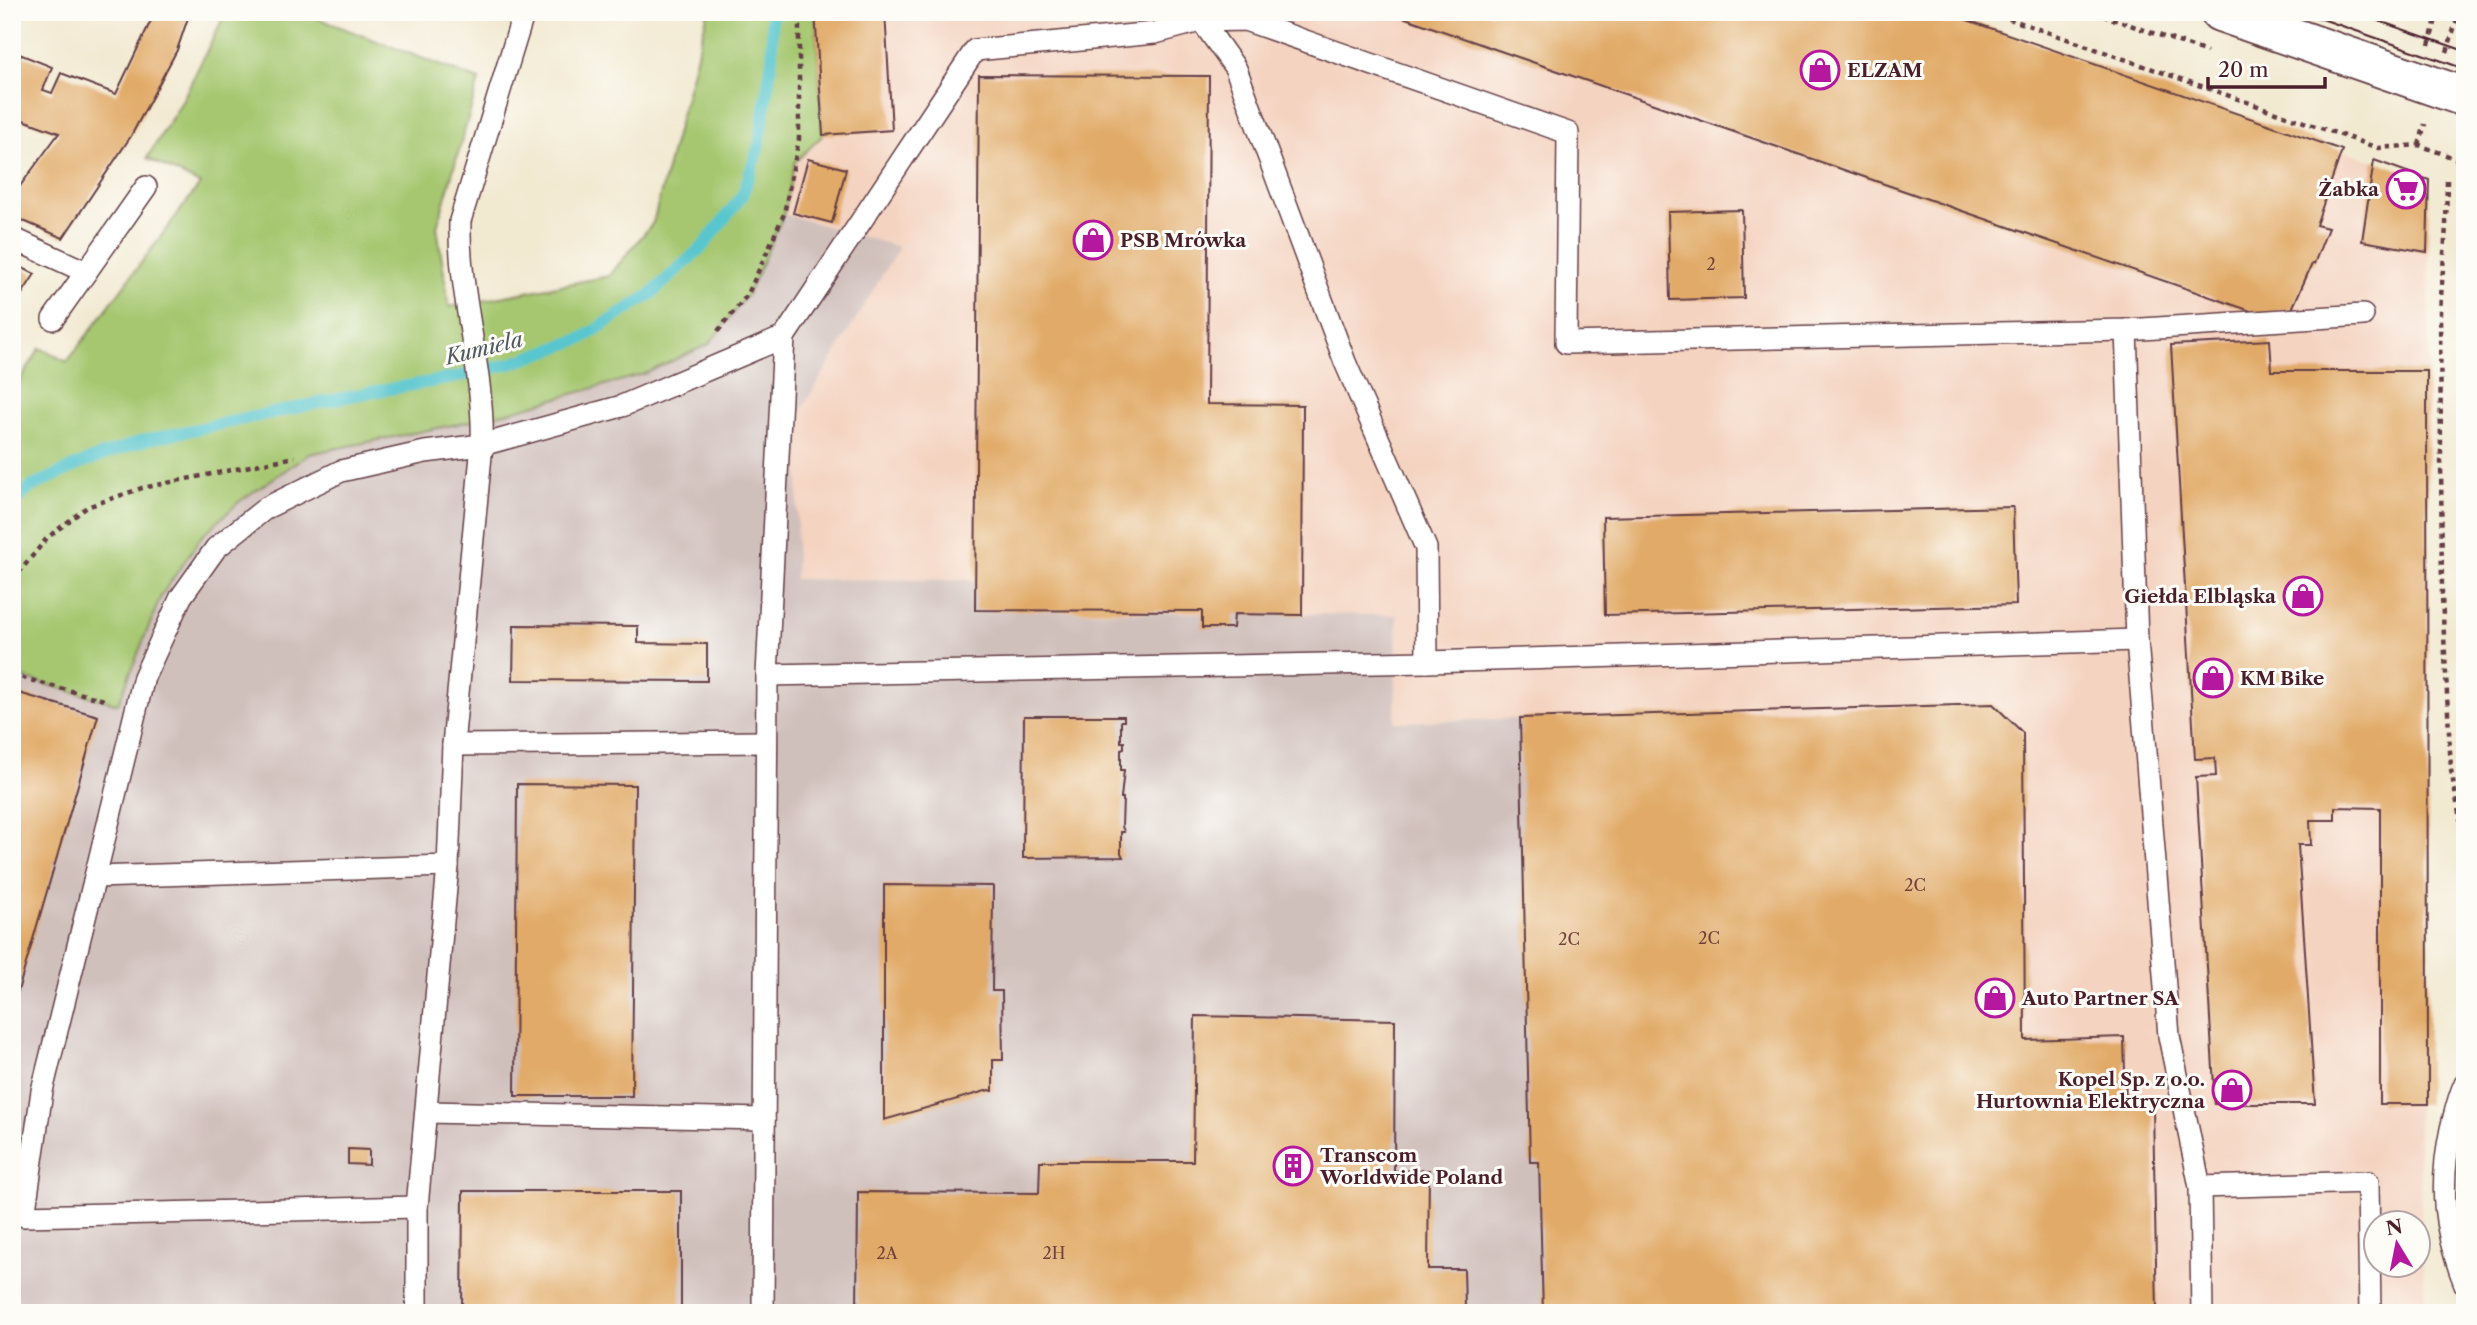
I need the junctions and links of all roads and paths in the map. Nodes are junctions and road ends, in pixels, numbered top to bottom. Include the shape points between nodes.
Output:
1 (524, 12) edge
2 (1990, 12) edge
3 (2220, 12) edge
4 (1198, 16) edge
5 (2465, 97) edge
6 (2465, 162) edge
7 (2447, 180) dead end
8 (146, 187) dead end
9 (12, 239) edge
10 (86, 272) junction
11 (2363, 315) dead end
12 (53, 319) dead end
13 (2126, 331) junction
14 (784, 337) junction
15 (482, 445) junction
16 (2137, 640) junction
17 (1427, 662) junction
18 (12, 676) edge
19 (767, 676) junction
20 (136, 709) junction
21 (766, 742) junction
22 (453, 745) junction
23 (2465, 846) edge
24 (448, 866) junction
25 (95, 877) junction
26 (2465, 1083) edge
27 (427, 1112) junction
28 (764, 1119) junction
29 (2200, 1186) junction
30 (417, 1207) junction
31 (2465, 1283) edge
32 (417, 1313) edge
33 (763, 1313) edge
34 (2202, 1313) edge
35 (2370, 1313) edge

1 - 15 lane via 460,221 469,333 483,419
2 - 6 path via 2378,148 2418,145
3 - 5 main road
4 - 13 lane via 1245,20 1568,133 1566,343
4 - 14 lane via 1155,33 975,50
4 - 17 lane via 1236,69 1345,362 1426,548
7 - 23 path via 2440,311 2442,597 2451,770
8 - 10 lane
9 - 10 lane
10 - 12 lane
11 - 13 lane
13 - 16 lane
14 - 15 lane via 622,406
14 - 19 lane
15 - 20 lane via 341,471 266,508 216,548 181,597 144,677
15 - 22 lane
16 - 17 lane
16 - 29 lane via 2169,1036
17 - 19 lane
18 - 20 path
19 - 21 lane
20 - 25 lane
21 - 22 lane
21 - 28 lane
22 - 24 lane
24 - 25 lane
24 - 27 lane
25 - 30 lane via 42,1091 24,1216
26 - 31 lane via 2444,1161 2443,1203 2452,1251
27 - 28 lane
27 - 30 lane
28 - 33 lane
29 - 34 lane
29 - 35 lane via 2368,1182
30 - 32 lane

